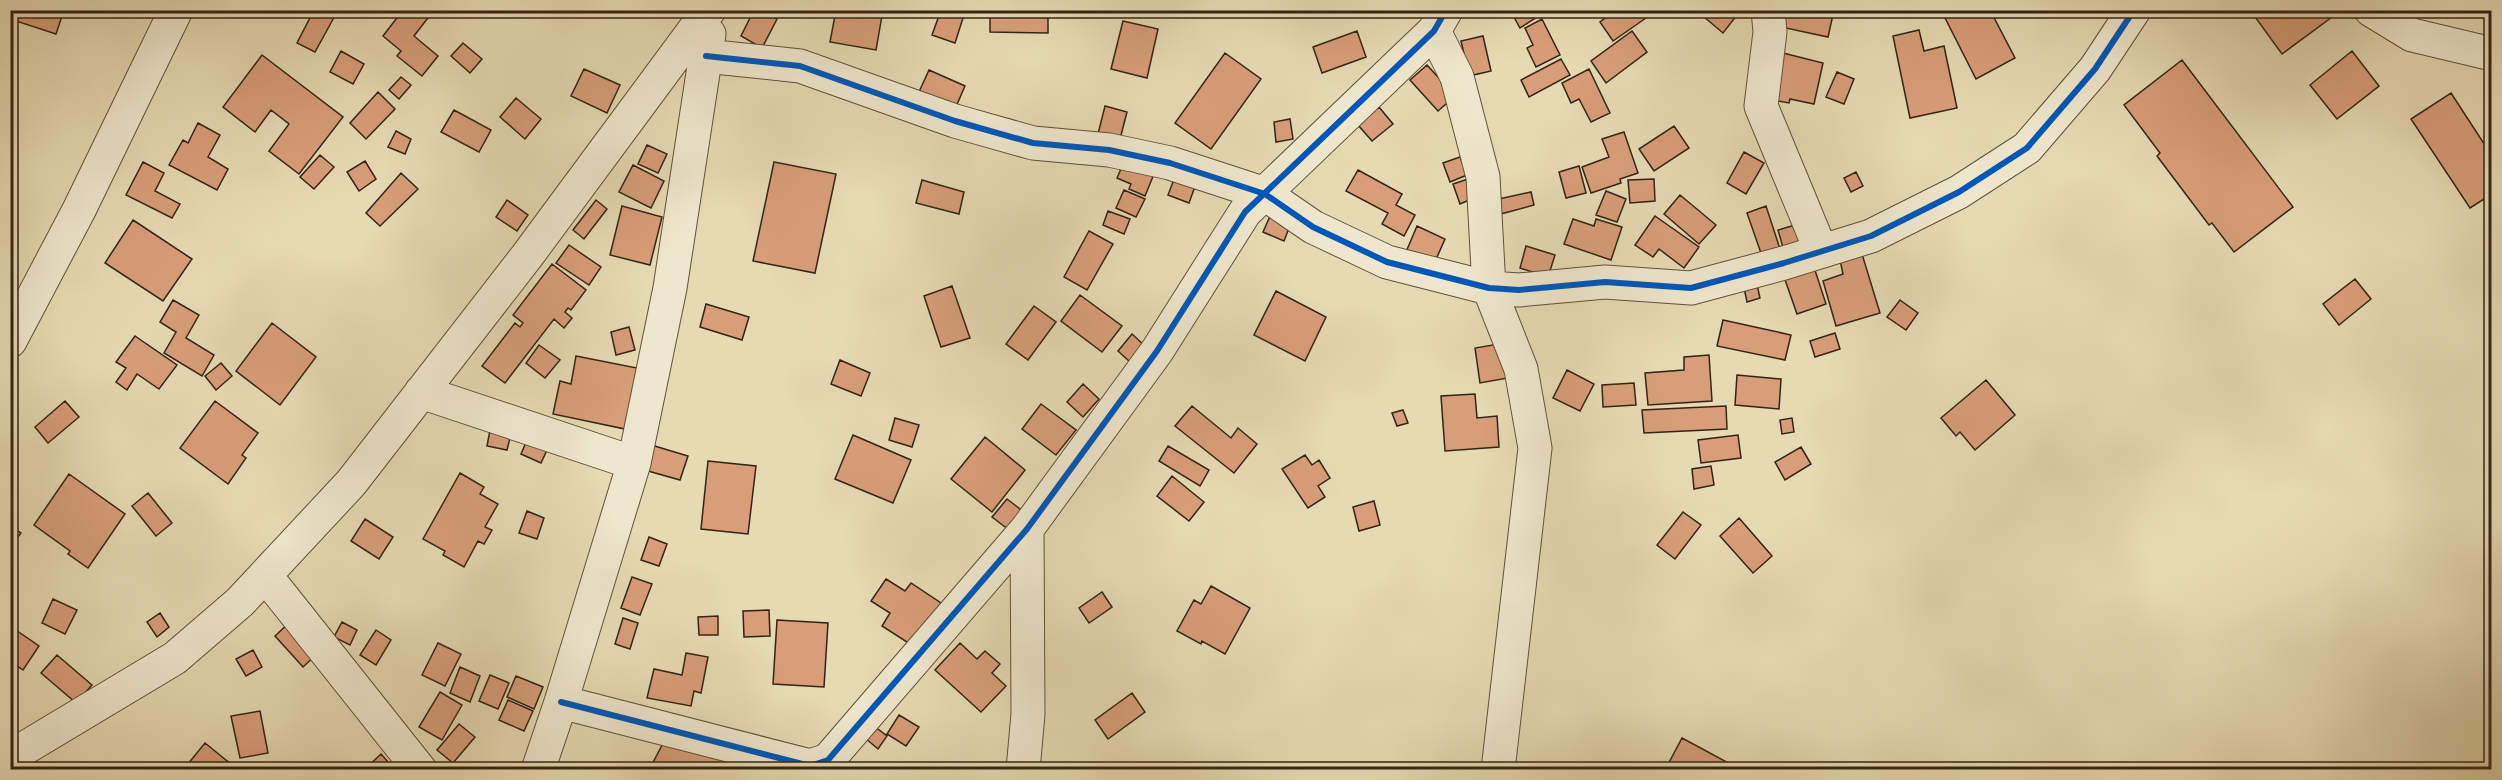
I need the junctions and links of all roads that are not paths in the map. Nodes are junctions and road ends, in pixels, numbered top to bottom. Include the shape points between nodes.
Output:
1 (176, 10) edge
2 (711, 10) edge
3 (1768, 10) edge
4 (2134, 10) edge
5 (2371, 10) edge
6 (1440, 21) edge
7 (2492, 54) edge
8 (706, 56) junction
9 (1265, 194) junction
10 (1821, 251) junction
11 (1489, 288) junction
12 (10, 341) edge
13 (422, 392) junction
14 (634, 463) junction
15 (1027, 529) junction
16 (265, 575) junction
17 (561, 702) junction
18 (10, 757) edge
19 (420, 770) edge
20 (538, 770) edge
21 (1023, 770) edge
22 (1498, 770) edge

1 - 12 street
2 - 8 street
2 - 13 street
3 - 10 street via 1770,32 1761,106
4 - 10 street via 2095,69 2027,148 1959,192 1881,231
5 - 7 street via 2412,35
6 - 9 street
6 - 11 street via 1483,177
8 - 9 street via 800,66 955,121 1034,143 1119,152 1170,163
8 - 14 street via 670,288
9 - 11 street via 1313,227 1387,262
9 - 15 street via 1245,212 1157,351
10 - 11 street via 1690,288 1605,282 1519,290
11 - 22 street via 1521,369 1535,447
13 - 14 street
13 - 16 street via 351,483
14 - 17 street
15 - 17 street via 828,760 819,764 810,766
15 - 21 street via 1028,714
16 - 18 street via 240,603 175,658
16 - 19 street
17 - 20 street

